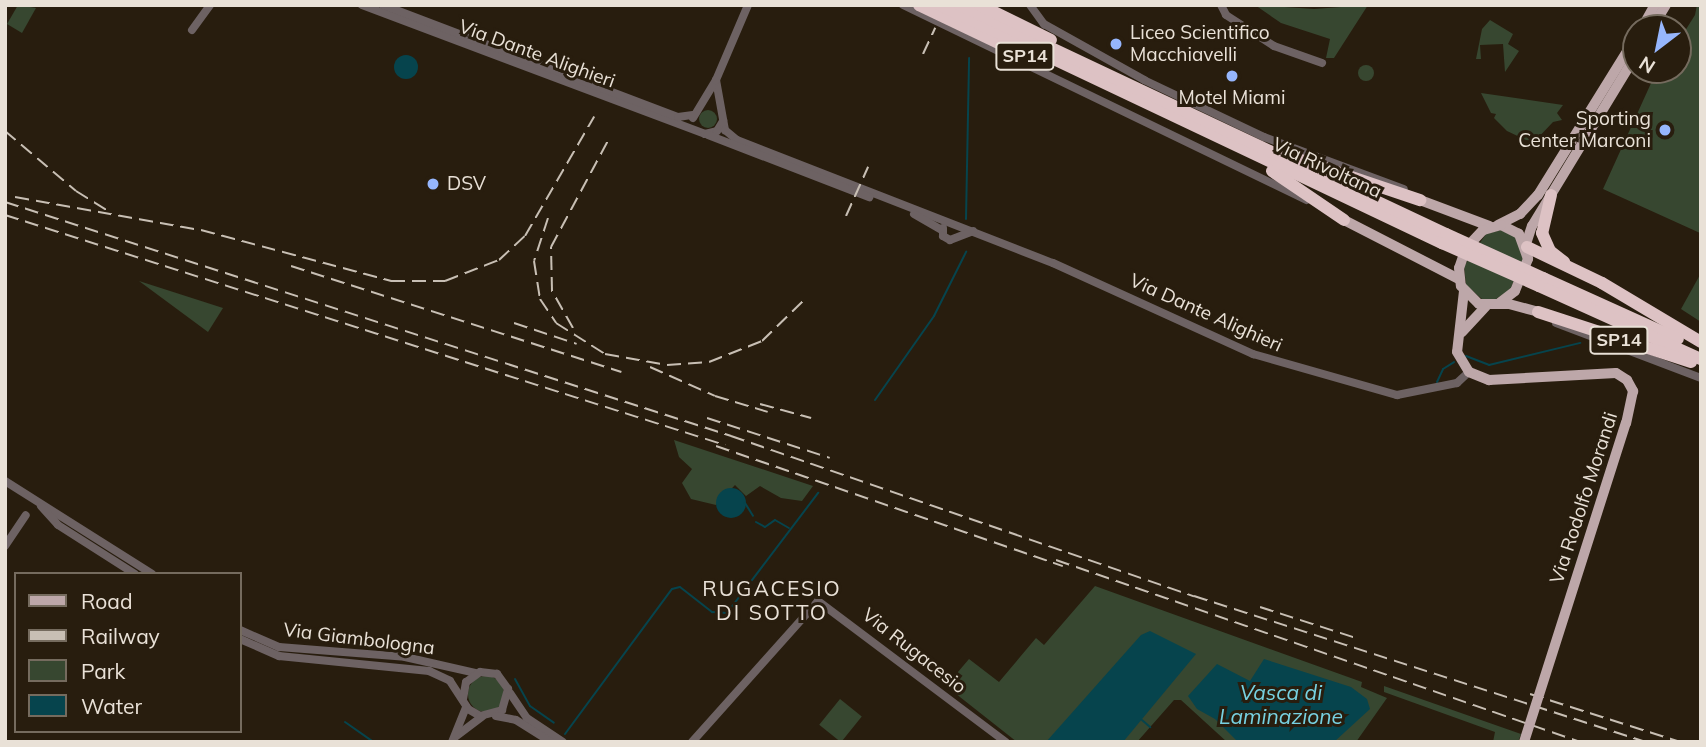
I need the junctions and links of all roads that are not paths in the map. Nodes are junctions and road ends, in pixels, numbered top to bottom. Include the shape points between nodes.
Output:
1 (210, 5) edge
2 (362, 5) edge
3 (383, 5) edge
4 (748, 5) edge
5 (903, 5) edge
6 (919, 5) edge
7 (940, 5) edge
8 (960, 5) edge
9 (980, 5) edge
10 (1030, 5) edge
11 (1221, 5) edge
12 (192, 30) dead end
13 (1622, 57) edge
14 (1622, 57) edge
15 (1620, 60) junction
16 (1322, 63) dead end
17 (1622, 78) edge
18 (716, 80) junction
19 (1134, 99) junction
20 (1155, 99) junction
21 (701, 105) junction
22 (719, 109) junction
23 (1161, 111) junction
24 (693, 115) junction
25 (723, 121) junction
26 (1212, 126) junction
27 (703, 133) junction
28 (756, 151) junction
29 (1551, 195) junction
30 (1420, 200) junction
31 (1344, 220) junction
32 (1495, 225) junction
33 (945, 227) junction
34 (958, 230) junction
35 (1444, 239) junction
36 (1526, 246) junction
37 (1591, 278) junction
38 (1541, 282) junction
39 (1461, 285) junction
40 (1498, 304) junction
41 (1486, 306) junction
42 (1538, 312) junction
43 (1460, 335) junction
44 (1701, 342) edge
45 (1701, 349) edge
46 (1701, 359) edge
47 (1701, 366) edge
48 (1469, 372) junction
49 (1701, 378) edge
50 (5, 481) edge
51 (37, 501) junction
52 (26, 514) dead end
53 (49, 517) junction
54 (5, 546) edge
55 (132, 572) edge
56 (142, 572) edge
57 (149, 572) edge
58 (242, 631) edge
59 (242, 640) edge
60 (476, 673) junction
61 (508, 690) junction
62 (465, 703) junction
63 (493, 716) junction
64 (482, 717) junction
65 (454, 740) edge
66 (551, 742) edge
67 (563, 742) edge
68 (692, 742) edge
69 (1006, 742) edge
70 (1524, 742) edge

1 - 12 street
2 - 27 street, Via Dante Alighieri
3 - 24 street, Via Dante Alighieri via 678,117
4 - 18 street
5 - 31 street
6 - 19 highway, SP14 via 1105,92
7 - 19 highway, Via Rivoltana / SP14
8 - 20 highway, Via Rivoltana / SP14
9 - 20 highway, SP14
10 - 30 street via 1044,24 1144,80 1275,142 1355,169
11 - 16 street via 1226,15 1273,47
13 - 15 main road
14 - 15 main road
15 - 32 main road via 1538,195 1524,211
17 - 29 main road
18 - 21 street
18 - 22 street
19 - 23 highway, Via Rivoltana / SP14
20 - 26 highway, Via Rivoltana / SP14
21 - 22 street
21 - 24 street
22 - 25 street
23 - 31 highway, SP14 via 1268,169
23 - 35 highway, Via Rivoltana / SP14
24 - 27 street
25 - 27 street via 717,131
25 - 28 street, Via Dante Alighieri via 731,136
26 - 30 highway, SP14
26 - 35 highway, Via Rivoltana / SP14
27 - 28 street, Via Dante Alighieri
28 - 33 street, Via Dante Alighieri
29 - 36 main road
29 - 37 highway via 1542,218 1544,241 1555,256
30 - 32 main road via 1474,224
31 - 39 main road
32 - 36 main road via 1515,230
32 - 39 main road via 1466,248
33 - 34 street
33 - 34 street via 948,240
34 - 48 street, Via Dante Alighieri via 974,230 1277,362 1397,395 1457,383
35 - 38 highway, Via Rivoltana / SP14, bridge
36 - 37 highway
36 - 40 main road via 1522,281
37 - 44 highway
38 - 45 highway, Via Rivoltana / SP14
38 - 46 highway, Via Rivoltana / SP14
39 - 41 main road via 1472,300
39 - 43 main road
40 - 41 main road
40 - 42 main road
41 - 43 main road
42 - 47 highway, SP14
42 - 49 street via 1594,341
43 - 48 main road via 1459,360
48 - 70 main road, Via Rodolfo Morandi, bridge via 1489,380 1616,373 1633,391
50 - 51 street
51 - 53 street
51 - 57 street
52 - 54 street
53 - 55 street
53 - 56 street
58 - 60 street, Via Giambologna via 293,649 405,657
59 - 62 street, Via Giambologna via 279,656 429,671 450,681
60 - 61 street via 497,674
60 - 62 street via 465,684
61 - 63 street via 505,706
61 - 67 street via 527,718
62 - 64 street
62 - 65 street
63 - 64 street
63 - 66 street via 516,720
64 - 65 street
68 - 69 street, Via Rugacesio via 818,601

